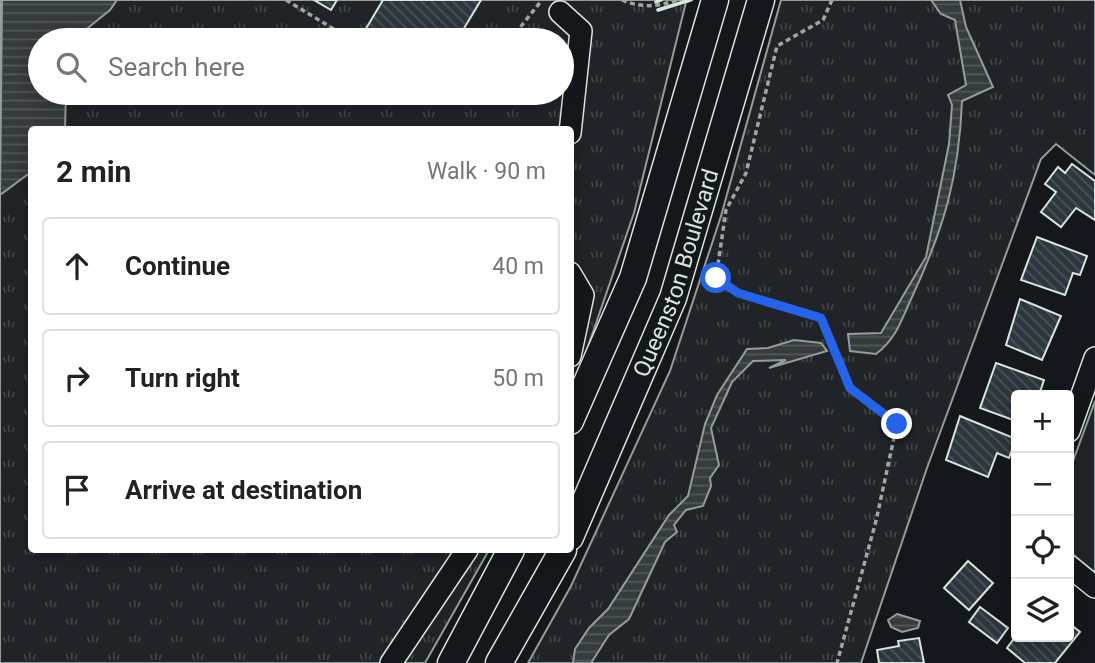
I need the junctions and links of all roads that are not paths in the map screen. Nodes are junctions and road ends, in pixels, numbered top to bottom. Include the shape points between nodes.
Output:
1 (715, 0) edge
2 (761, 0) edge
3 (560, 12) dead end
4 (574, 96) edge
5 (573, 105) edge
6 (571, 126) edge
7 (633, 278) junction
8 (574, 280) edge
9 (673, 298) junction
10 (574, 337) edge
11 (1095, 358) edge
12 (574, 412) edge
13 (1074, 417) edge
14 (574, 528) edge
15 (465, 553) edge
16 (509, 553) edge
17 (561, 553) edge
18 (1074, 570) edge
19 (1095, 587) edge
20 (391, 663) edge
21 (451, 663) edge
22 (499, 663) edge

1 - 7 main road, Queenston Boulevard
2 - 9 main road, Queenston Boulevard
3 - 4 street via 581,31
5 - 6 street
7 - 9 main road
7 - 12 main road, Queenston Boulevard
8 - 10 street via 583,295
9 - 14 main road, Queenston Boulevard
11 - 13 street
15 - 20 street
16 - 21 main road
17 - 22 main road
18 - 19 street

